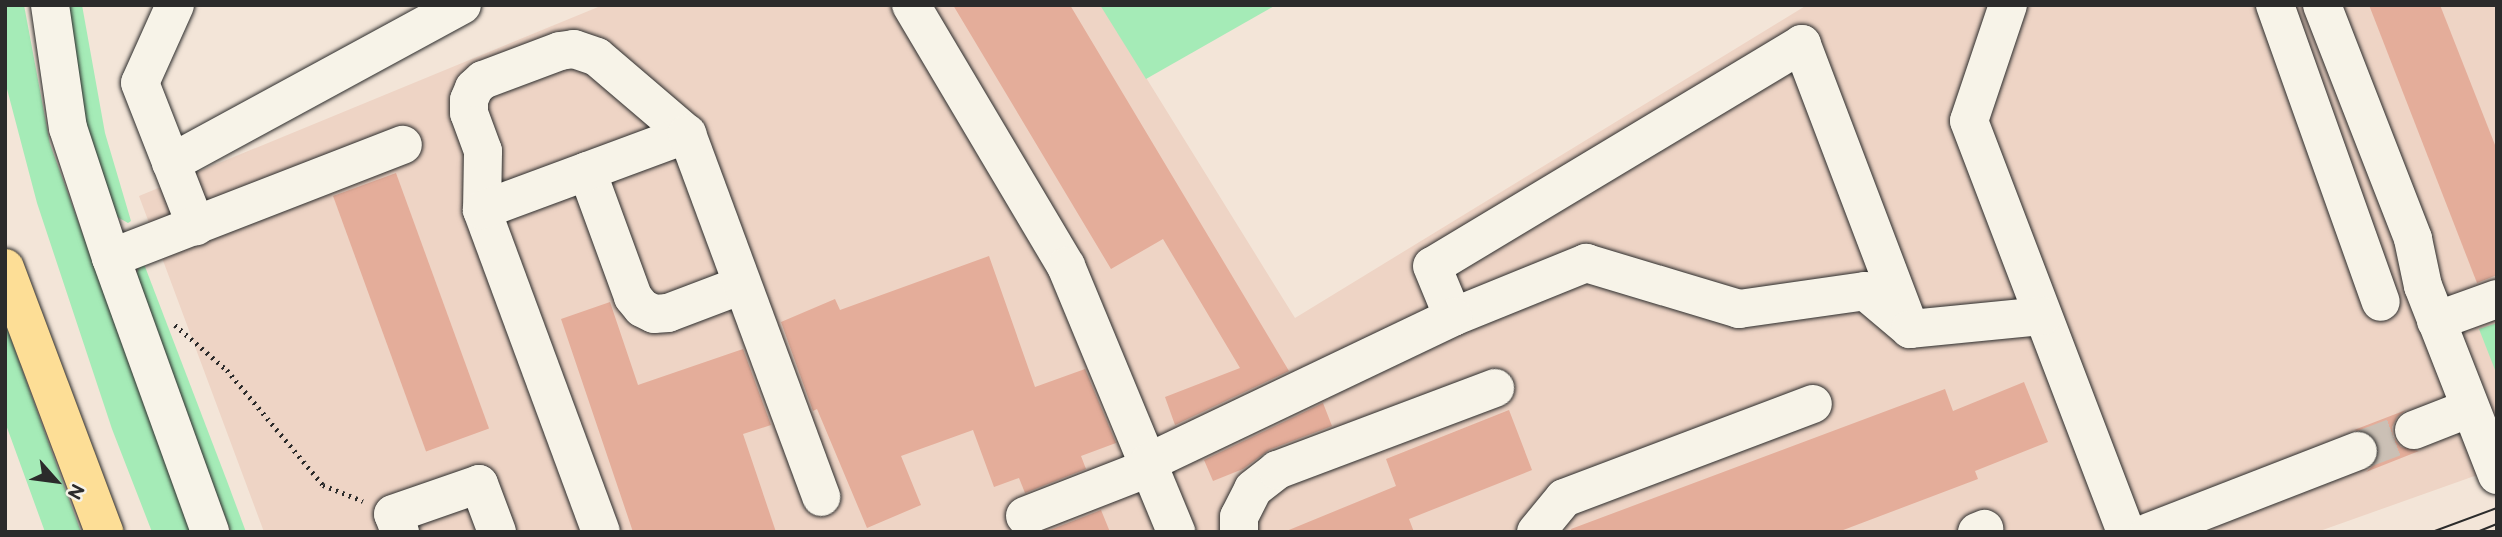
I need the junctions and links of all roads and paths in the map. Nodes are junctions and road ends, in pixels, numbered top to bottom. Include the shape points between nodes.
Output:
1 (50, 5) edge
2 (175, 5) edge
3 (462, 5) edge
4 (911, 5) edge
5 (2008, 5) edge
6 (2275, 5) edge
7 (2322, 5) edge
8 (687, 134) junction
9 (403, 145) dead end
10 (171, 163) junction
11 (587, 171) junction
12 (482, 210) junction
13 (196, 226) junction
14 (111, 258) junction
15 (5, 268) edge
16 (742, 285) junction
17 (2497, 299) edge
18 (2381, 302) dead end
19 (2042, 316) junction
20 (1453, 317) junction
21 (2436, 321) junction
22 (175, 325) dead end
23 (1910, 329) junction
24 (1495, 388) dead end
25 (1813, 404) dead end
26 (2470, 408) junction
27 (2414, 430) tunnel mouth
28 (2358, 451) tunnel mouth
29 (1150, 464) junction
30 (2497, 475) edge
31 (821, 497) dead end
32 (1025, 516) dead end
33 (397, 523) edge
34 (104, 532) edge
35 (210, 532) edge
36 (497, 532) edge
37 (601, 532) edge
38 (1176, 532) edge
39 (1239, 532) edge
40 (1536, 532) edge
41 (2126, 532) edge
42 (2148, 532) edge

1 - 14 street via 68,128
2 - 10 street via 140,83
3 - 10 street
4 - 29 street via 1066,266
5 - 19 street via 1969,121
6 - 18 street
7 - 21 street via 2413,239
8 - 11 street
8 - 12 street via 597,57 574,49 560,51 483,80 474,88 469,113 483,151
8 - 16 street
9 - 13 street
10 - 13 street
11 - 12 street
11 - 16 street via 633,298 642,308 668,313
12 - 37 street
13 - 14 street
14 - 35 street
15 - 34 main road
16 - 31 street
17 - 21 street
19 - 23 street
19 - 41 street
20 - 23 street via 1586,263 1739,309 1865,291
20 - 23 street via 1432,266 1802,44
20 - 29 street
21 - 26 street
22 - 33 path via 227,370 323,485
24 - 39 street via 1278,470 1253,489 1238,517
25 - 40 street via 1563,498
26 - 27 street
26 - 30 street
28 - 42 street
29 - 32 street
29 - 38 street
33 - 36 street via 479,484

